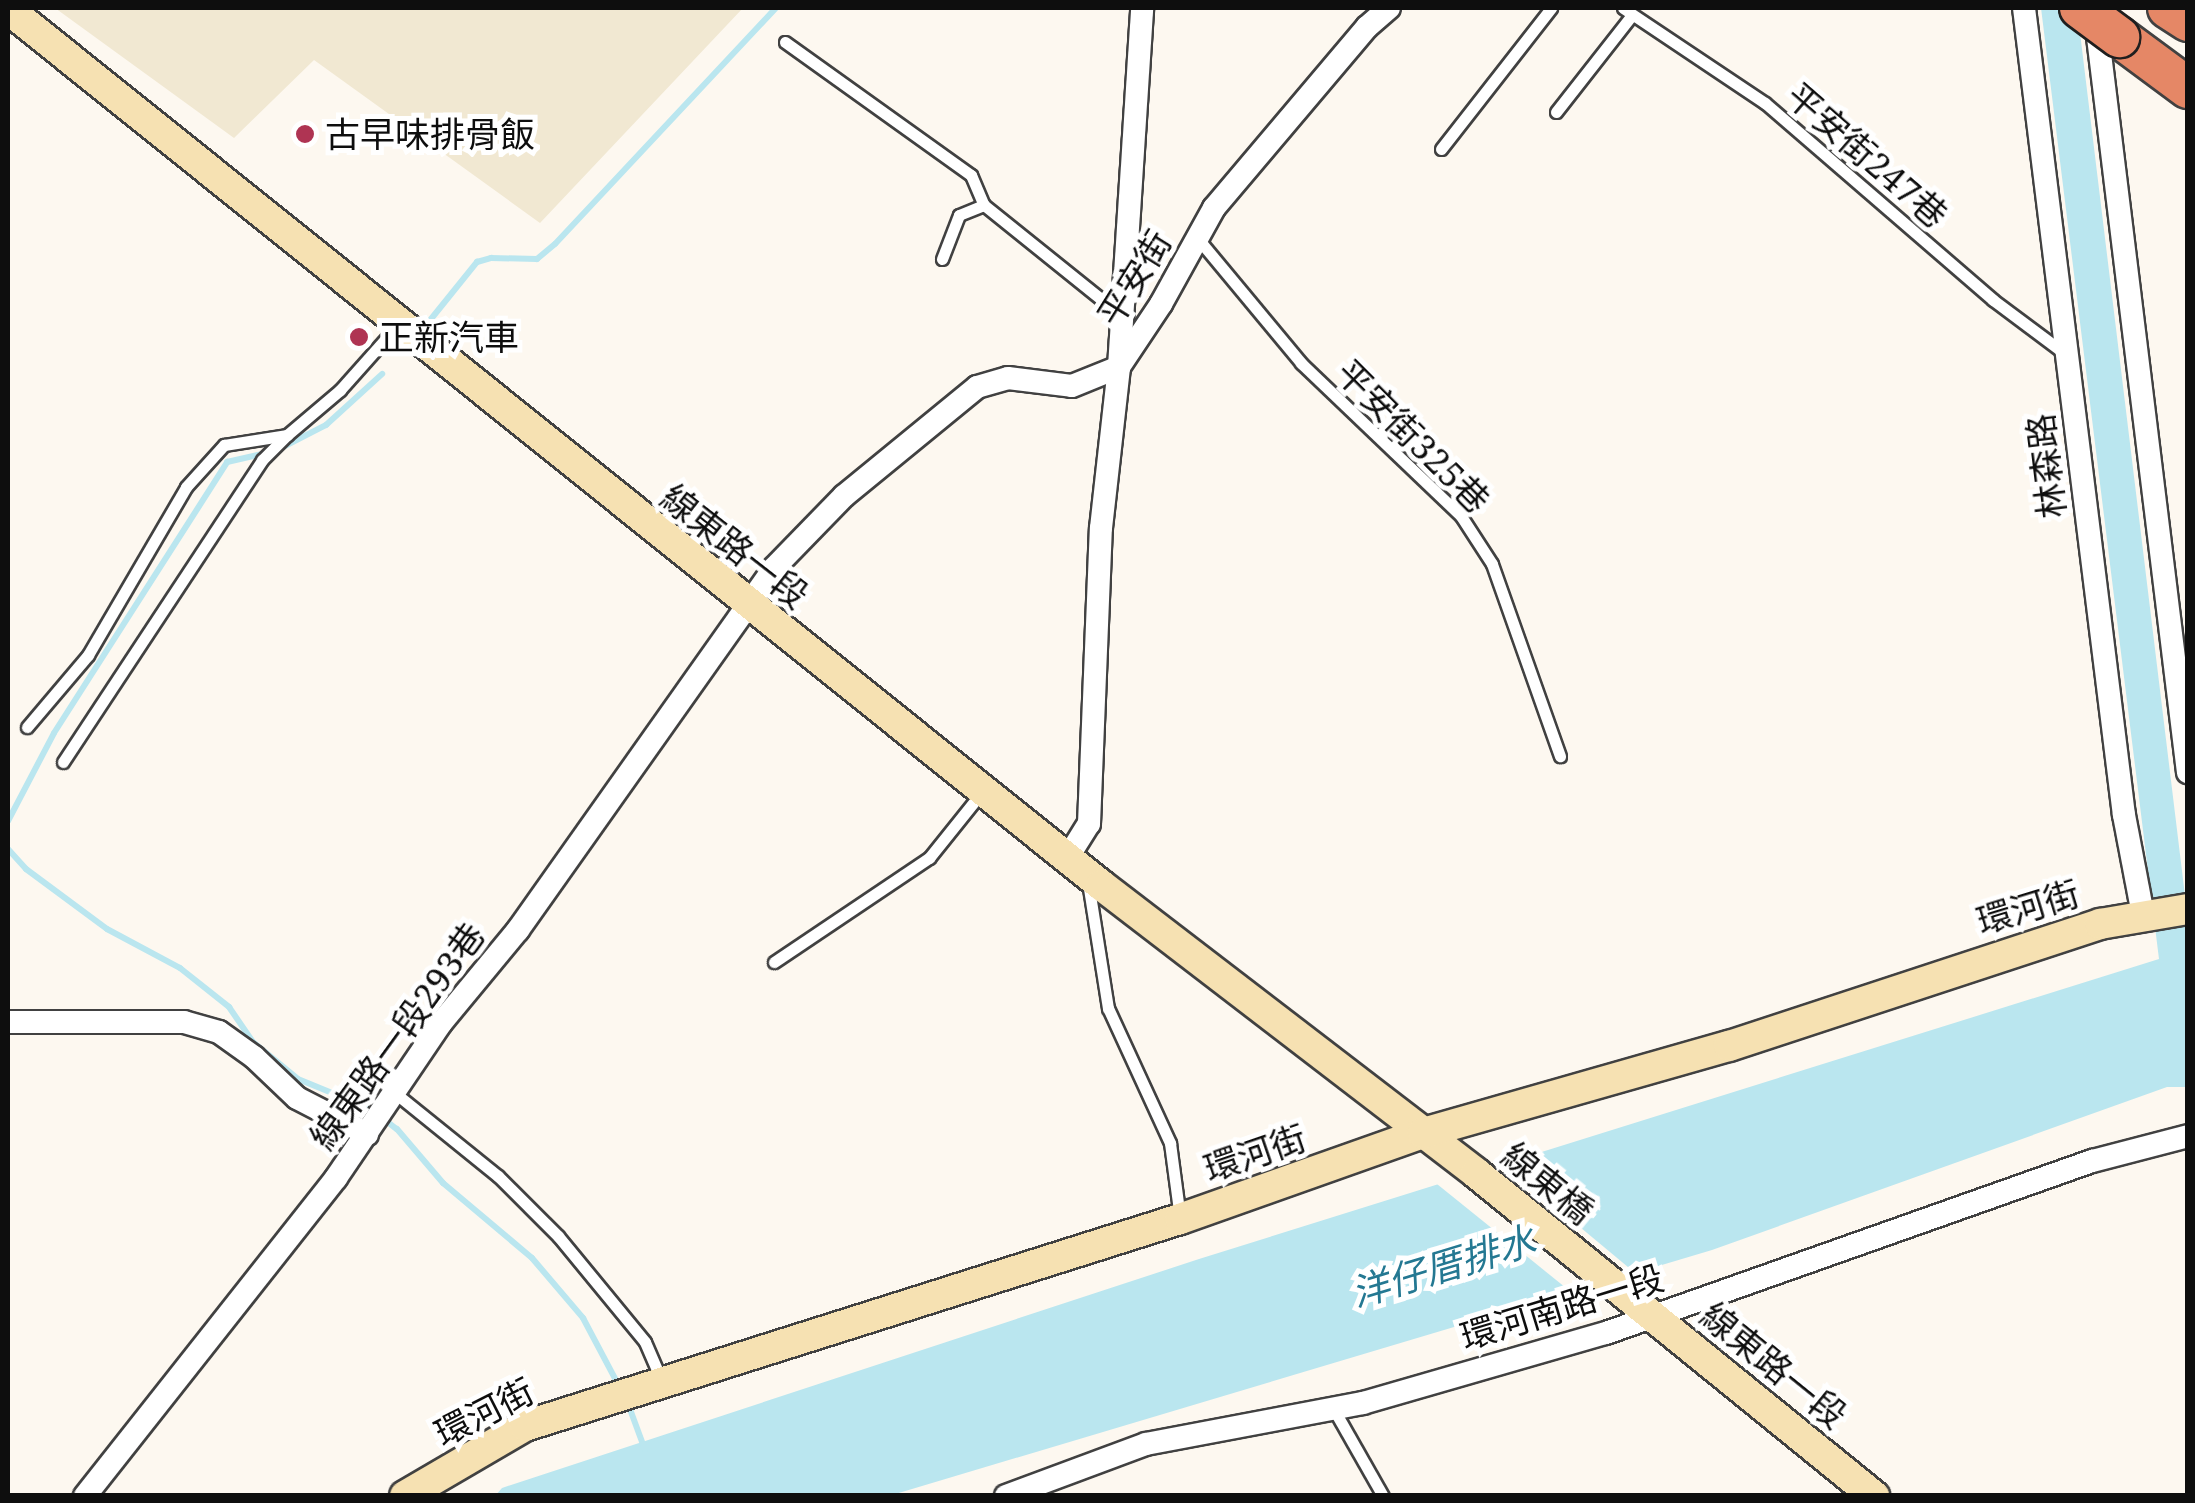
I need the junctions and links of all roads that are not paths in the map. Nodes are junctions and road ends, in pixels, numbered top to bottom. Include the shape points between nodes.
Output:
1 (1142, 8) edge
2 (1550, 8) edge
3 (2024, 8) edge
4 (2080, 8) edge
5 (2168, 8) edge
6 (1386, 9) edge
7 (8, 10) edge
8 (1628, 11) edge
9 (2188, 21) edge
10 (2106, 22) edge
11 (786, 42) dead end
12 (2188, 88) edge
13 (1556, 112) dead end
14 (1441, 149) dead end
15 (984, 204) junction
16 (1199, 240) junction
17 (942, 259) dead end
18 (1122, 316) junction
19 (398, 325) junction
20 (2068, 356) junction
21 (1119, 367) junction
22 (287, 435) junction
23 (748, 604) junction
24 (27, 727) dead end
25 (1560, 756) dead end
26 (63, 762) dead end
27 (2188, 772) edge
28 (984, 790) junction
29 (1077, 865) junction
30 (2188, 909) edge
31 (2143, 915) junction
32 (774, 962) dead end
33 (8, 1022) edge
34 (395, 1093) junction
35 (372, 1127) junction
36 (1423, 1134) junction
37 (2188, 1136) edge
38 (1180, 1219) junction
39 (1626, 1293) joint
40 (1654, 1316) junction
41 (663, 1383) junction
42 (1333, 1407) junction
43 (85, 1496) edge
44 (405, 1496) edge
45 (1006, 1496) edge
46 (1383, 1496) edge
47 (1874, 1496) edge

1 - 18 street
2 - 14 lane
3 - 20 street, 林森路
4 - 10 highway, bridge
5 - 9 highway
6 - 16 street, 平安街 via 1214,208
7 - 19 main road, 線東路一段
8 - 13 lane
8 - 20 lane, 平安街247巷 via 1765,103 1993,300
10 - 12 highway
10 - 27 street
11 - 15 lane via 971,175
15 - 17 lane via 959,215
15 - 18 lane
16 - 21 street, 平安街
16 - 25 lane, 平安街325巷 via 1300,363 1461,516 1492,564
18 - 21 street
19 - 22 lane via 340,390
19 - 23 main road, 線東路一段
20 - 31 street, 林森路 via 2124,814
21 - 23 street, 平安街 via 1072,386 1008,378 976,387 844,496
21 - 29 street via 1101,528 1089,824
22 - 24 lane via 224,445 186,487 88,655
22 - 26 lane via 262,460
23 - 28 main road, 線東路一段
23 - 34 street, 線東路一段293巷 via 518,930 440,1022
28 - 29 main road, 線東路一段
28 - 32 lane via 928,858
29 - 36 main road, 線東路一段
29 - 38 lane via 1108,1008 1170,1144
30 - 31 main road, 環河街
31 - 36 main road, 環河街
33 - 35 street via 184,1022 219,1032 297,1098
34 - 35 street, 線東路一段293巷
34 - 41 lane via 498,1176 558,1236 645,1342
35 - 43 street, 線東路一段293巷
36 - 38 main road, 環河街
36 - 39 main road, 線東橋
37 - 40 street, 環河南路一段 via 2092,1161
38 - 41 main road, 環河街
39 - 40 main road, 線東路一段
40 - 42 street, 環河南路一段
40 - 47 main road, 線東路一段
41 - 44 main road, 環河街 via 525,1426
42 - 45 street, 環河南路一段 via 1146,1444
42 - 46 lane

